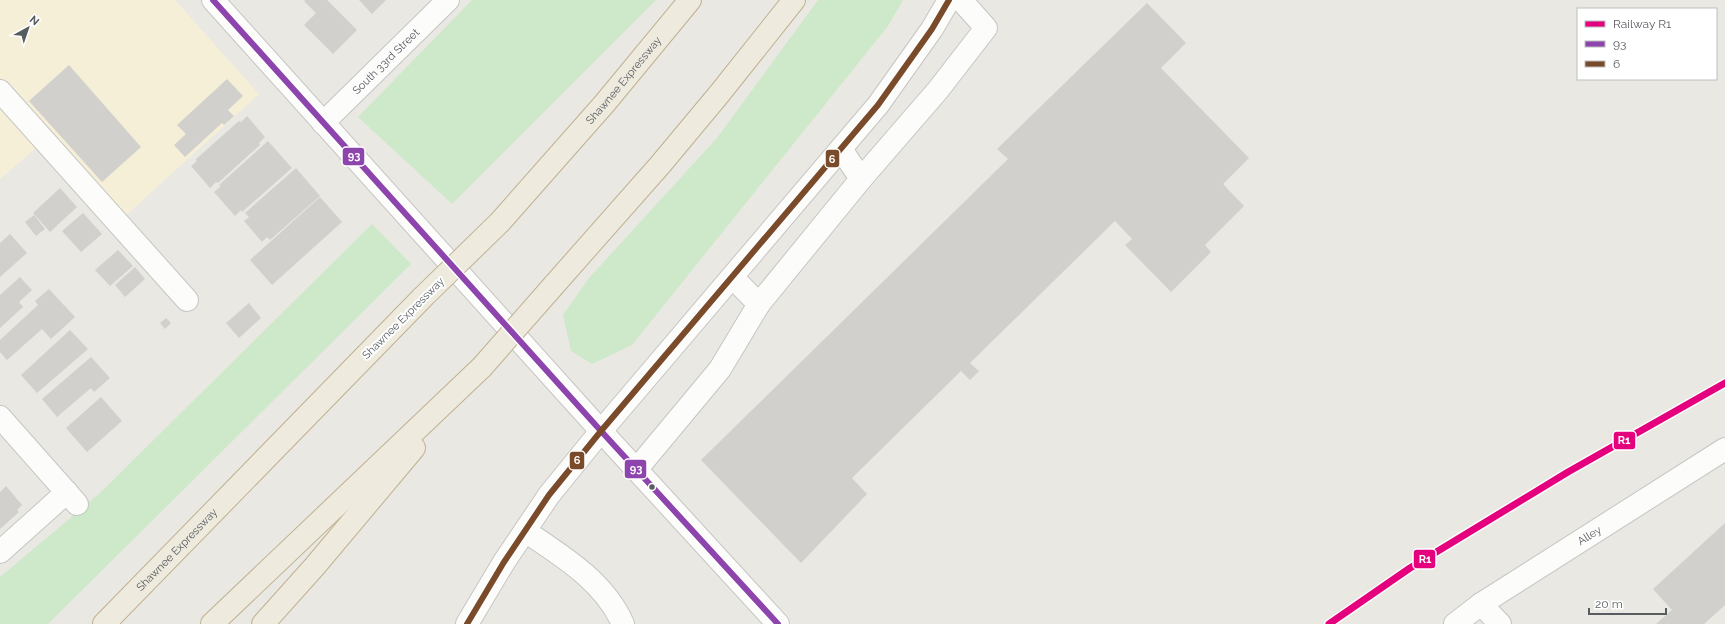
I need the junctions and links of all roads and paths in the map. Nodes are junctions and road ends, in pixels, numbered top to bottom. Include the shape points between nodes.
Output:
1 (213, 0) edge
2 (448, 0) edge
3 (690, 0) edge
4 (794, 0) edge
5 (949, 0) edge
6 (961, 0) edge
7 (0, 91) edge
8 (323, 123) junction
9 (841, 149) junction
10 (861, 180) junction
11 (732, 277) junction
12 (187, 300) dead end
13 (759, 304) junction
14 (482, 367) junction
15 (0, 417) edge
16 (601, 431) junction
17 (1725, 449) edge
18 (636, 470) junction
19 (525, 531) junction
20 (0, 552) edge
21 (1481, 604) junction
22 (120, 608) junction
23 (100, 624) edge
24 (104, 624) edge
25 (212, 624) edge
26 (262, 624) edge
27 (467, 624) edge
28 (623, 624) edge
29 (778, 624) edge
30 (1456, 624) edge
31 (1500, 624) edge

1 - 8 street
2 - 8 street, South 33rd Street
3 - 22 highway, Shawnee Expressway, bridge via 605,103 500,222 423,297
4 - 14 highway, bridge via 660,165
5 - 9 street via 932,29 878,105
6 - 10 street via 986,28 938,90
7 - 12 street
8 - 16 street
9 - 10 street
9 - 11 street
10 - 13 street
11 - 13 street
11 - 16 street
13 - 18 street via 720,370
14 - 25 highway
14 - 26 highway via 315,566
15 - 20 street via 72,498
16 - 18 street
16 - 19 street via 549,495
17 - 21 street, Alley
18 - 29 street
19 - 27 street
19 - 28 street via 591,579 618,613
21 - 30 street, Alley
21 - 31 street
22 - 23 highway
22 - 24 highway, Shawnee Expressway

